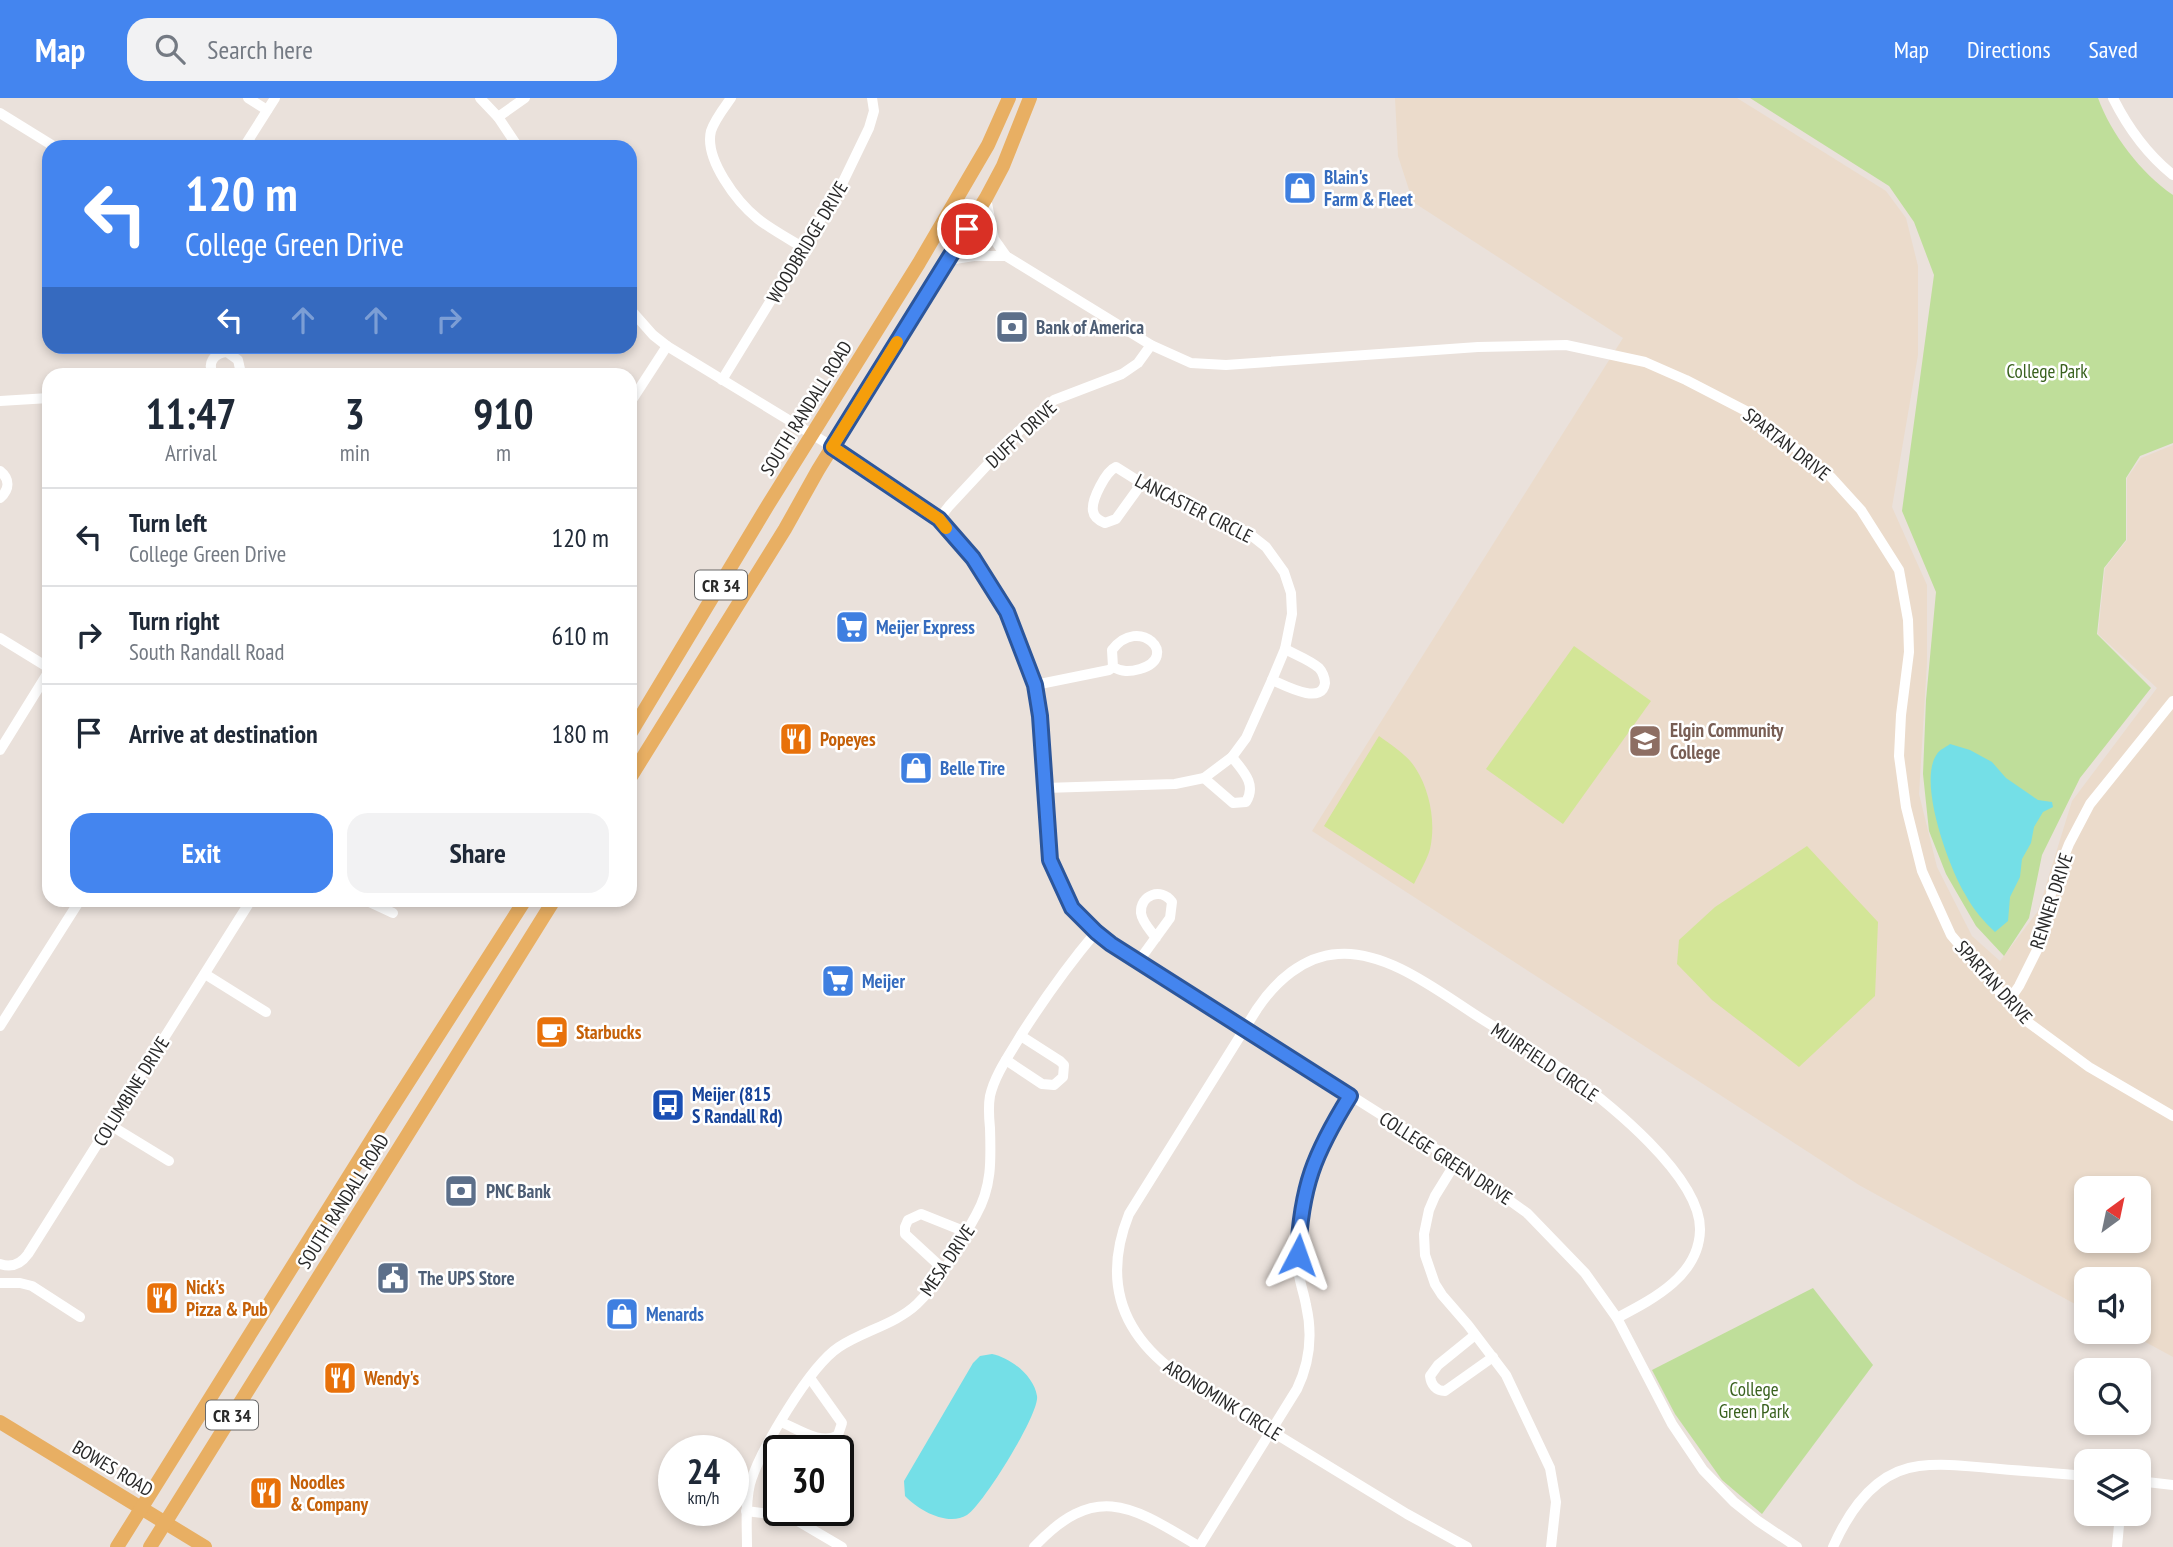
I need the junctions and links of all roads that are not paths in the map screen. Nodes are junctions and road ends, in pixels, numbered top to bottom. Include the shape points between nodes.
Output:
1 (248, 98) edge
2 (275, 98) edge
3 (480, 98) edge
4 (524, 98) edge
5 (731, 98) edge
6 (872, 98) edge
7 (1009, 98) edge
8 (1030, 98) edge
9 (2113, 98) edge
10 (267, 110) junction
11 (0, 113) edge
12 (498, 117) junction
13 (44, 140) edge
14 (248, 140) edge
15 (513, 140) edge
16 (2173, 175) edge
17 (986, 198) junction
18 (804, 248) junction
19 (1006, 256) junction
20 (947, 260) junction
21 (637, 317) edge
22 (1151, 345) junction
23 (667, 346) junction
24 (219, 354) edge
25 (230, 354) edge
26 (210, 368) edge
27 (240, 368) edge
28 (722, 380) junction
29 (637, 392) edge
30 (42, 398) edge
31 (0, 401) edge
32 (813, 435) junction
33 (832, 447) junction
34 (0, 471) edge
35 (1142, 483) junction
36 (0, 498) edge
37 (939, 519) junction
38 (0, 638) edge
39 (1285, 649) junction
40 (42, 665) edge
41 (1112, 667) dead end
42 (1272, 680) junction
43 (42, 681) edge
44 (1035, 685) junction
45 (2173, 701) edge
46 (637, 723) edge
47 (0, 750) edge
48 (1232, 757) junction
49 (637, 767) edge
50 (1203, 778) junction
51 (1044, 788) junction
52 (75, 907) edge
53 (247, 907) edge
54 (380, 907) edge
55 (521, 907) edge
56 (550, 907) edge
57 (393, 913) dead end
58 (1096, 932) junction
59 (1156, 938) dead end
60 (1138, 962) junction
61 (205, 974) junction
62 (2008, 1002) junction
63 (265, 1012) dead end
64 (0, 1026) edge
65 (1244, 1029) junction
66 (1021, 1036) junction
67 (1006, 1060) junction
68 (1350, 1096) junction
69 (2173, 1116) edge
70 (110, 1125) junction
71 (169, 1161) dead end
72 (1456, 1162) junction
73 (966, 1232) junction
74 (0, 1264) edge
75 (943, 1269) junction
76 (1, 1287) edge
77 (80, 1317) dead end
78 (1617, 1318) junction
79 (1475, 1335) junction
80 (1493, 1357) junction
81 (810, 1378) junction
82 (0, 1422) edge
83 (781, 1422) junction
84 (1271, 1430) junction
85 (2074, 1475) edge
86 (2151, 1482) edge
87 (2173, 1485) edge
88 (749, 1490) edge
89 (142, 1508) junction
90 (749, 1511) edge
91 (165, 1522) junction
92 (746, 1526) edge
93 (2119, 1526) edge
94 (117, 1547) edge
95 (150, 1547) edge
96 (205, 1547) edge
97 (747, 1547) edge
98 (842, 1547) edge
99 (1034, 1547) edge
100 (1199, 1547) edge
101 (1467, 1547) edge
102 (1551, 1547) edge
103 (1797, 1547) edge
104 (1833, 1547) edge
105 (2117, 1547) edge

1 - 10 street
2 - 10 street
3 - 12 street
4 - 12 street
5 - 18 street via 710,133 714,162 755,216
6 - 18 street, WOODBRIDGE DRIVE via 873,114 866,135
7 - 32 main road, SOUTH RANDALL ROAD / CR 34 via 948,214
8 - 17 main road, CR 34
9 - 16 street via 2143,143
10 - 14 street
11 - 13 street
12 - 15 street
17 - 19 street via 994,239
17 - 20 main road, CR 34
18 - 28 street, WOODBRIDGE DRIVE
19 - 20 street
19 - 22 street, SPARTAN DRIVE
20 - 33 main road, CR 34
21 - 23 street, COLLEGE GREEN DRIVE
22 - 37 street, DUFFY DRIVE via 1138,363 1122,374 1054,400 1018,432
22 - 62 street, SPARTAN DRIVE via 1191,363 1226,365 1566,345 1666,371 1746,411 1787,441 1831,477 1861,510 1899,570 1909,652 1899,755 1922,871 1951,935
23 - 28 street, COLLEGE GREEN DRIVE
23 - 29 street
24 - 26 street
25 - 27 street
28 - 32 street, COLLEGE GREEN DRIVE
30 - 31 street
32 - 33 street, COLLEGE GREEN DRIVE
32 - 46 main road, SOUTH RANDALL ROAD / CR 34
33 - 37 street, COLLEGE GREEN DRIVE
33 - 49 main road, CR 34
34 - 36 street via 8,482
35 - 35 street, LANCASTER CIRCLE via 1116,519 1105,523 1097,519 1093,511 1108,471 1116,467
35 - 39 street, LANCASTER CIRCLE via 1247,531 1266,547 1284,572 1291,593
37 - 44 street, COLLEGE GREEN DRIVE via 973,558 1007,612
38 - 40 street
39 - 42 street, LANCASTER CIRCLE
39 - 42 street via 1318,667 1325,683 1322,690 1307,694
41 - 44 street
42 - 48 street, LANCASTER CIRCLE via 1246,738
43 - 47 street
44 - 51 street, COLLEGE GREEN DRIVE
45 - 62 street, RENNER DRIVE via 2091,804 2069,844 2052,887 2045,934
48 - 50 street, LANCASTER CIRCLE
48 - 50 street via 1251,787 1246,802 1233,803
50 - 51 street, LANCASTER CIRCLE via 1175,784
51 - 58 street, COLLEGE GREEN DRIVE via 1054,872 1072,908
52 - 64 street
53 - 61 street, COLUMBINE DRIVE
54 - 57 street
55 - 89 main road, SOUTH RANDALL ROAD / CR 34
56 - 91 main road, SOUTH RANDALL ROAD / CR 34
58 - 60 street, COLLEGE GREEN DRIVE
58 - 66 street, MESA DRIVE
59 - 60 street
60 - 65 street, COLLEGE GREEN DRIVE
61 - 63 street
61 - 70 street, COLUMBINE DRIVE
62 - 69 street, SPARTAN DRIVE via 2021,1017 2089,1067
65 - 68 street, COLLEGE GREEN DRIVE
65 - 78 street, MUIRFIELD CIRCLE via 1273,988 1306,964 1337,954 1372,958 1411,975 1596,1095 1676,1173 1692,1198 1700,1223 1695,1255 1679,1279
65 - 84 street, ARONOMINK CIRCLE via 1129,1214 1120,1242 1117,1284 1123,1309 1152,1354
66 - 67 street, MESA DRIVE
66 - 67 street via 1060,1060 1063,1076 1054,1085 1042,1084
67 - 73 street, MESA DRIVE via 990,1097 987,1193
68 - 72 street, COLLEGE GREEN DRIVE
68 - 84 street via 1320,1148 1304,1196 1298,1270 1310,1328 1308,1359 1297,1389
70 - 71 street
70 - 74 street, COLUMBINE DRIVE via 22,1262
72 - 78 street, COLLEGE GREEN DRIVE via 1527,1213 1585,1273
72 - 79 street via 1429,1210 1425,1255 1442,1295
73 - 75 street, MESA DRIVE
73 - 75 street via 921,1214 908,1220 905,1234
75 - 81 street, MESA DRIVE via 916,1305 836,1349
76 - 77 street via 32,1286
78 - 103 street, COLLEGE GREEN DRIVE via 1672,1424 1703,1470 1734,1502
79 - 80 street
79 - 80 street via 1438,1365 1430,1382 1445,1391
80 - 102 street via 1517,1395 1550,1468 1556,1502
81 - 83 street, MESA DRIVE
81 - 83 street via 842,1423 838,1435 828,1440 817,1438
82 - 89 main road, BOWES ROAD
83 - 88 street, MESA DRIVE
84 - 100 street
84 - 101 street, ARONOMINK CIRCLE
85 - 104 street via 1916,1466 1890,1476 1864,1496
86 - 87 street
89 - 91 main road, BOWES ROAD
89 - 94 main road, CR 34
90 - 98 street via 796,1520
91 - 95 main road, CR 34
91 - 96 main road, BOWES ROAD
92 - 97 street, MESA DRIVE
93 - 105 street
99 - 100 street via 1064,1520 1103,1505 1151,1517

